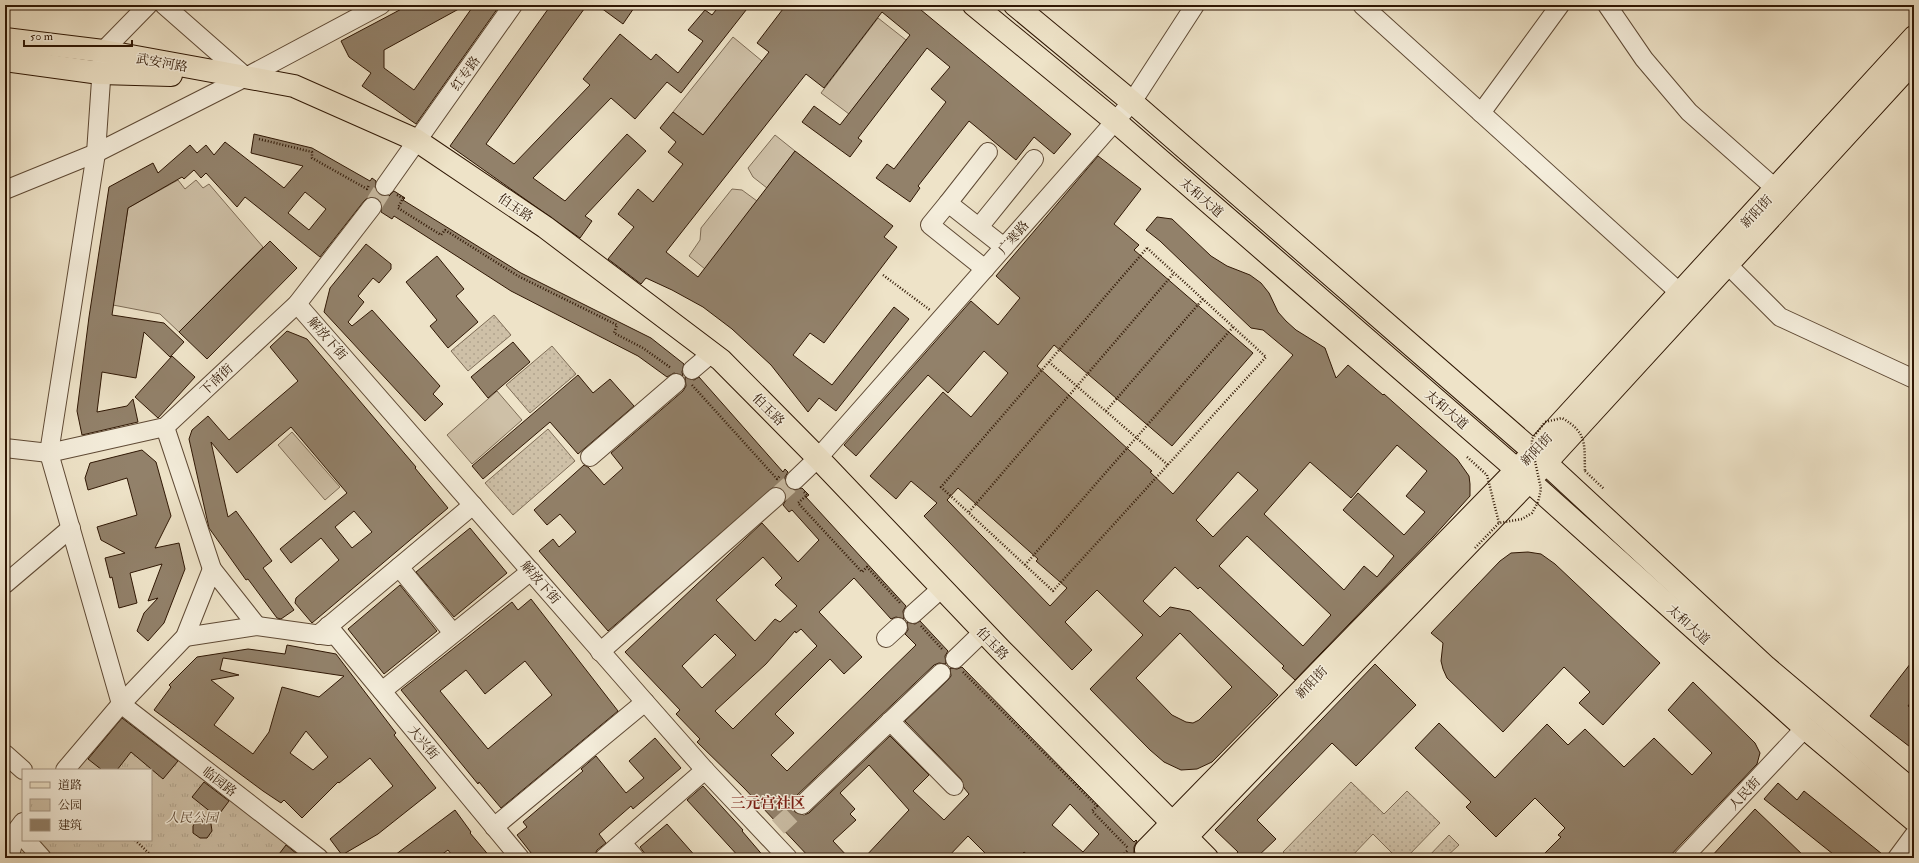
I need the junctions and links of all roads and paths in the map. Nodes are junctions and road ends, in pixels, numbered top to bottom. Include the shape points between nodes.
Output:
1 (148, 5) edge
2 (164, 5) edge
3 (381, 5) edge
4 (513, 5) edge
5 (974, 5) edge
6 (1015, 5) edge
7 (1195, 5) edge
8 (1560, 5) edge
9 (1607, 5) edge
10 (1371, 8) edge
11 (1914, 36) edge
12 (5, 39) edge
13 (103, 51) junction
14 (5, 60) edge
15 (1914, 61) edge
16 (100, 73) junction
17 (246, 77) junction
18 (1132, 102) junction
19 (1480, 113) junction
20 (1115, 122) junction
21 (259, 139) dead end
22 (416, 140) junction
23 (988, 152) dead end
24 (96, 153) junction
25 (1034, 159) dead end
26 (383, 186) junction
27 (1776, 189) junction
28 (5, 190) edge
29 (948, 203) junction
30 (372, 207) tunnel mouth
31 (979, 227) junction
32 (1004, 247) junction
33 (1728, 265) junction
34 (985, 269) junction
35 (1174, 273) junction
36 (883, 275) dead end
37 (1203, 299) junction
38 (1686, 299) junction
39 (297, 304) junction
40 (941, 319) junction
41 (1233, 327) junction
42 (712, 353) junction
43 (1049, 362) junction
44 (682, 375) junction
45 (1914, 379) edge
46 (1077, 386) junction
47 (1106, 411) junction
48 (165, 427) junction
49 (1136, 438) junction
50 (5, 448) edge
51 (49, 453) junction
52 (590, 457) dead end
53 (1467, 457) dead end
54 (1540, 457) junction
55 (818, 458) junction
56 (1168, 465) junction
57 (1523, 475) junction
58 (793, 482) junction
59 (1604, 489) dead end
60 (776, 497) tunnel mouth
61 (473, 505) junction
62 (969, 512) junction
63 (1499, 523) junction
64 (71, 528) junction
65 (1475, 548) dead end
66 (1025, 565) junction
67 (399, 567) junction
68 (212, 569) junction
69 (531, 571) junction
70 (5, 584) edge
71 (942, 588) junction
72 (911, 614) junction
73 (257, 626) junction
74 (983, 632) junction
75 (328, 633) junction
76 (453, 634) junction
77 (185, 637) junction
78 (600, 652) junction
79 (953, 660) junction
80 (941, 673) dead end
81 (382, 691) junction
82 (645, 702) junction
83 (121, 704) junction
84 (890, 721) junction
85 (1805, 728) junction
86 (5, 754) edge
87 (22, 769) edge
88 (66, 769) edge
89 (705, 770) junction
90 (954, 786) dead end
91 (1914, 792) edge
92 (802, 805) tunnel mouth
93 (1914, 820) edge
94 (494, 827) junction
95 (22, 832) edge
96 (1179, 832) junction
97 (1914, 834) edge
98 (29, 841) edge
99 (136, 841) edge
100 (622, 843) junction
101 (1143, 851) edge
102 (9, 858) edge
103 (42, 858) edge
104 (154, 858) edge
105 (319, 858) edge
106 (520, 858) edge
107 (604, 858) edge
108 (636, 858) edge
109 (788, 858) edge
110 (1120, 858) edge
111 (1207, 858) edge
112 (1683, 858) edge
113 (1897, 858) edge

1 - 13 street
2 - 17 street
3 - 17 street, 武安河路
4 - 22 street, 红专路
5 - 20 main road, 太和大道
6 - 18 main road, 太和大道
7 - 18 street, 广寒路
8 - 19 street
9 - 27 street via 1644,59 1689,112
10 - 19 street
11 - 27 main road, 新阳街
12 - 13 main road, 武安河路
13 - 16 street
13 - 17 main road, 武安河路
14 - 16 main road, 武安河路
15 - 33 main road, 新阳街
16 - 17 main road, 武安河路
16 - 24 street
17 - 22 main road, 伯玉路 via 294,86
17 - 24 street
18 - 20 street, 广寒路
18 - 54 main road, 太和大道
19 - 38 street
20 - 32 street, 广寒路
20 - 57 main road, 太和大道
21 - 26 path via 312,152 312,158 367,189
22 - 26 street, 红专路
22 - 42 main road, 伯玉路 via 545,227
23 - 29 street
24 - 28 street
24 - 51 street
25 - 31 street
26 - 44 path via 403,198 398,208 441,235 445,230 518,276 617,325 614,333 644,348
27 - 38 main road, 新阳街
29 - 31 street
29 - 34 street via 930,225
30 - 39 street, 下南街
31 - 32 street
32 - 34 street, 广寒路
33 - 38 main road, 新阳街
33 - 45 street via 1780,317
34 - 40 street, 广寒路
35 - 37 path
35 - 43 path via 1147,248
35 - 46 path
36 - 40 path
37 - 41 path
37 - 47 path
38 - 54 main road, 新阳街
39 - 48 street, 下南街
39 - 61 street, 解放下街
40 - 55 street, 广寒路
41 - 49 path
41 - 56 path via 1266,357
42 - 44 street
42 - 55 main road, 伯玉路
43 - 46 path
43 - 62 path via 941,487
44 - 52 street
44 - 58 path via 777,479
46 - 47 path
46 - 62 path
47 - 49 path
48 - 51 street
48 - 68 street
49 - 56 path
49 - 66 path
50 - 51 street
51 - 64 street
53 - 63 path, bridge via 1487,475
54 - 57 main road, 新阳街
54 - 91 main road, 太和大道 via 1766,667
55 - 58 street, 广寒路
55 - 71 main road, 伯玉路
56 - 66 path via 1053,590
57 - 85 main road, 太和大道
57 - 96 main road, 新阳街
58 - 72 path via 807,495 798,503 862,572 867,568
59 - 63 path, bridge via 1585,471 1580,431 1562,418 1545,422 1532,438 1541,489 1538,502 1532,513 1522,519
60 - 78 street
61 - 67 street
61 - 69 street, 解放下街
62 - 66 path
63 - 65 path, bridge
64 - 70 street
64 - 83 street
67 - 75 street
67 - 76 street
68 - 73 street
68 - 77 street
69 - 76 street
69 - 78 street, 解放下街
71 - 72 street
71 - 74 main road, 伯玉路
72 - 79 path
73 - 75 street
73 - 77 street
74 - 79 street
74 - 96 main road, 伯玉路
75 - 81 street, 大兴街
76 - 81 street
77 - 83 street
78 - 82 street, 解放下街
79 - 101 path via 1096,806 1092,811
80 - 84 street
81 - 94 street, 大兴街
82 - 89 street, 解放下街
82 - 94 street
83 - 88 street
83 - 105 street, 临园路
84 - 90 street
84 - 92 street
85 - 93 main road, 太和大道
85 - 112 street, 人民街
86 - 87 street
89 - 100 street
89 - 109 street, 解放下街 via 773,832
94 - 106 street, 大兴街
95 - 102 street
96 - 101 main road, 新阳街
96 - 111 main road, 伯玉路
97 - 113 street
98 - 103 street
99 - 104 path
100 - 107 street
100 - 108 street
101 - 110 path

